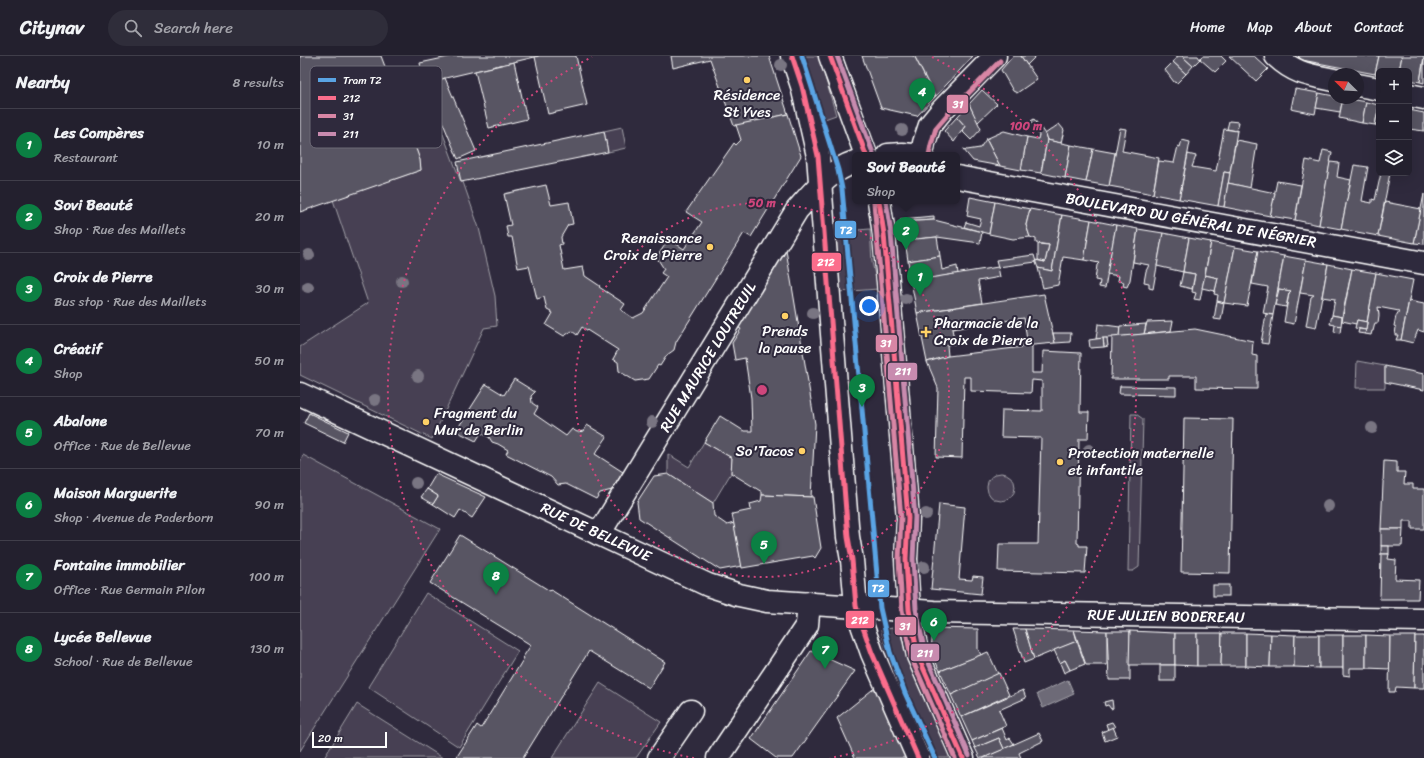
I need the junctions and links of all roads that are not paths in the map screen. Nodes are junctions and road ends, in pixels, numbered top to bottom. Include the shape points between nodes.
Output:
1 (792, 56) edge
2 (830, 56) edge
3 (995, 56) edge
4 (1276, 56) edge
5 (1328, 79) edge
6 (1364, 86) edge
7 (1376, 88) edge
8 (1412, 96) edge
9 (1424, 98) edge
10 (865, 152) edge
11 (922, 152) edge
12 (852, 163) edge
13 (960, 179) edge
14 (820, 184) junction
15 (880, 204) edge
16 (1424, 263) edge
17 (300, 394) edge
18 (599, 534) junction
19 (810, 603) junction
20 (856, 606) junction
21 (909, 610) junction
22 (1424, 620) edge
23 (691, 711) dead end
24 (659, 758) edge
25 (718, 758) edge
26 (918, 758) edge
27 (963, 758) edge

1 - 14 street via 802,86 818,156
2 - 10 street
3 - 11 street via 930,125
4 - 5 street via 1286,66 1303,74
6 - 7 street
8 - 9 street
12 - 14 street, RUE MAURICE LOUTREUIL via 838,170
13 - 16 street, BOULEVARD DU GÉNÉRAL DE NÉGRIER
14 - 18 street, RUE MAURICE LOUTREUIL via 798,210
14 - 20 street via 848,537
15 - 21 street via 908,518 906,559
17 - 18 street, RUE DE BELLEVUE
18 - 19 street, RUE DE BELLEVUE via 708,585 767,601
19 - 20 street, RUE DE BELLEVUE
19 - 25 street via 807,625
20 - 21 street, RUE DE BELLEVUE
20 - 26 street via 872,653
21 - 22 street, RUE JULIEN BODEREAU
21 - 27 street via 918,656
23 - 24 street

